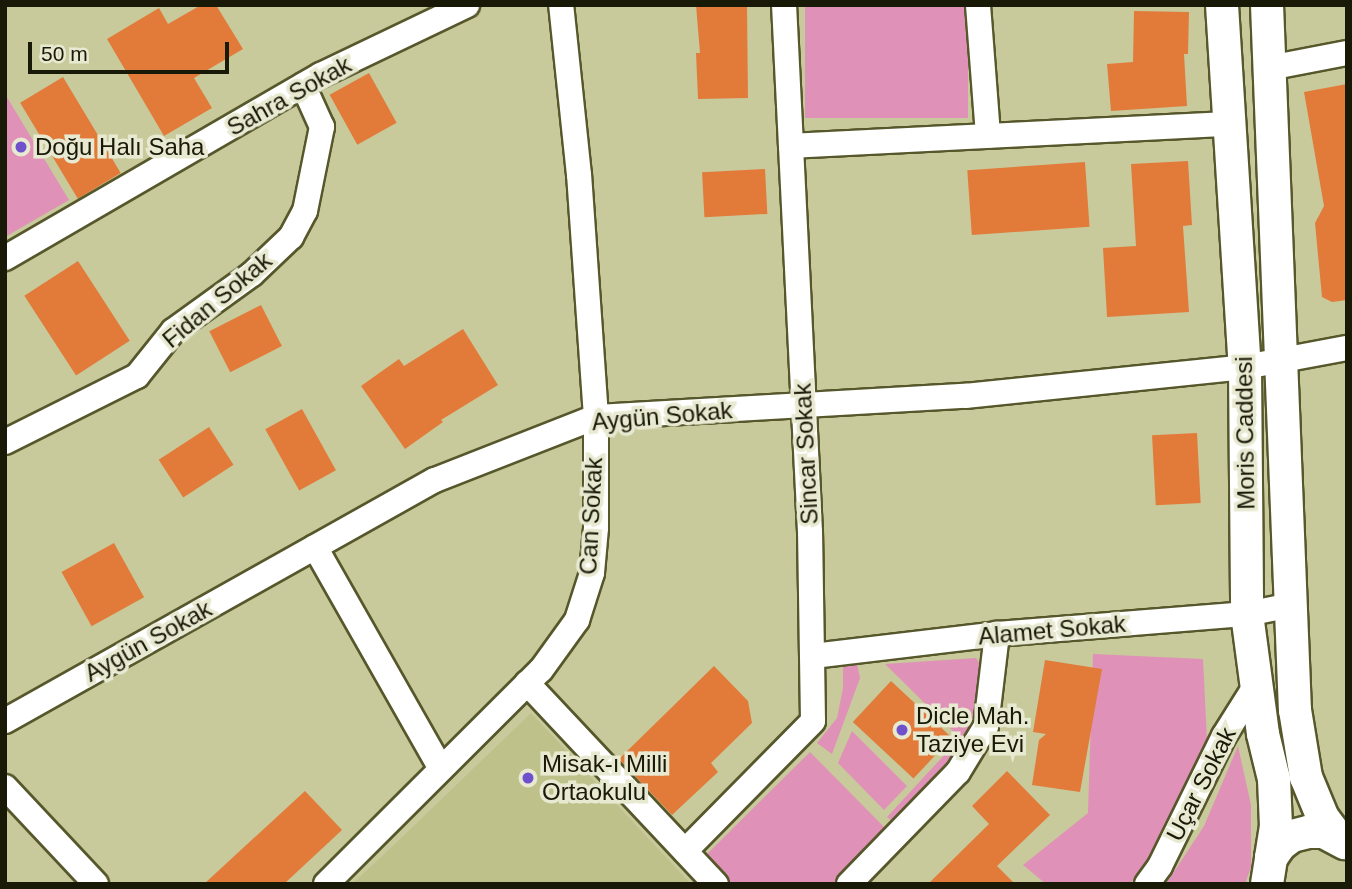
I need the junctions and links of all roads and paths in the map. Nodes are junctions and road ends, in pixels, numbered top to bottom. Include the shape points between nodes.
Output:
1 (467, 5) edge
2 (561, 5) edge
3 (784, 5) edge
4 (978, 5) edge
5 (1222, 5) edge
6 (1267, 5) edge
7 (1347, 53) edge
8 (1269, 68) junction
9 (303, 85) junction
10 (1230, 124) junction
11 (988, 136) junction
12 (791, 146) junction
13 (5, 258) edge
14 (1347, 348) edge
15 (1283, 360) junction
16 (1245, 367) junction
17 (803, 405) junction
18 (596, 417) junction
19 (5, 442) edge
20 (314, 547) junction
21 (1291, 605) junction
22 (1247, 614) junction
23 (997, 634) junction
24 (813, 656) junction
25 (527, 683) junction
26 (1256, 685) junction
27 (5, 721) edge
28 (441, 769) junction
29 (5, 787) edge
30 (1344, 840) edge
31 (685, 851) junction
32 (1269, 871) edge
33 (96, 884) edge
34 (326, 884) edge
35 (716, 884) edge
36 (849, 884) edge
37 (1147, 884) edge

1 - 9 street, Sahra Sokak
2 - 18 street, Can Sokak via 579,175
3 - 12 street, Sincar Sokak
4 - 11 street
5 - 10 street, Moris Caddesi
6 - 8 street, Moris Caddesi
7 - 8 street
8 - 15 street, Moris Caddesi
9 - 13 street, Sahra Sokak
9 - 19 street, Fidan Sokak via 323,127 305,211 291,237 252,274 173,331 137,376
10 - 11 street
10 - 16 street, Moris Caddesi
11 - 12 street
12 - 17 street, Sincar Sokak
14 - 15 street, Aygün Sokak
15 - 16 street, Aygün Sokak
15 - 21 street, Moris Caddesi
16 - 17 street, Aygün Sokak via 965,396
16 - 22 street, Moris Caddesi
17 - 18 street, Aygün Sokak
17 - 24 street, Sincar Sokak
18 - 20 street, Aygün Sokak via 435,480
18 - 25 street, Can Sokak via 592,573 577,620
20 - 27 street, Aygün Sokak
20 - 28 street
21 - 22 street, Alamet Sokak
21 - 30 street, Moris Caddesi via 1294,710 1306,778 1322,818
22 - 23 street, Alamet Sokak
22 - 26 street, Moris Caddesi
23 - 24 street, Alamet Sokak
23 - 36 street via 986,726 958,772
24 - 31 street, Sincar Sokak via 813,721
25 - 28 street, Can Sokak
25 - 31 street
26 - 32 street, Moris Caddesi via 1275,779 1276,826
26 - 37 street, Uçar Sokak via 1224,736
28 - 34 street, Can Sokak
29 - 33 street
30 - 32 street via 1324,832 1292,836 1280,845
31 - 35 street

